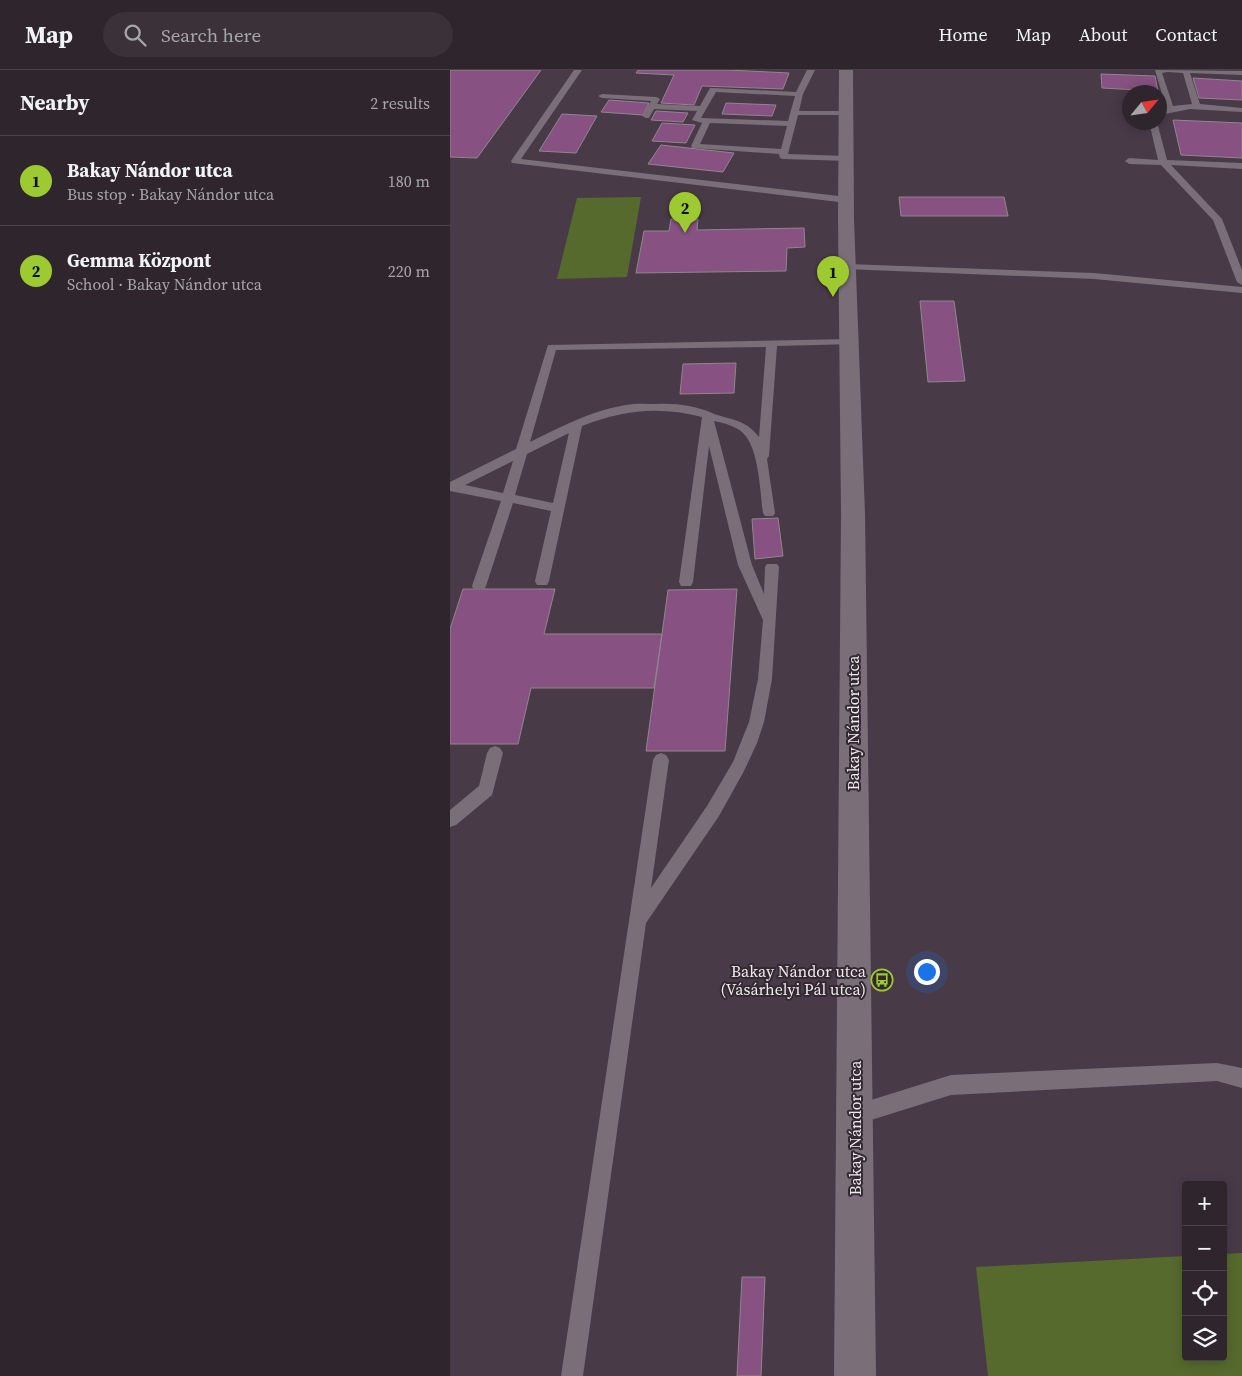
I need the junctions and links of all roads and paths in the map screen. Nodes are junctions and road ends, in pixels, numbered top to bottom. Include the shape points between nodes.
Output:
1 (578, 70) edge
2 (811, 70) edge
3 (846, 70) edge
4 (1186, 71) edge
5 (1242, 73) edge
6 (799, 94) junction
7 (602, 96) dead end
8 (652, 106) junction
9 (1197, 106) junction
10 (702, 109) junction
11 (1170, 109) junction
12 (1167, 110) edge
13 (1242, 110) edge
14 (794, 113) junction
15 (846, 113) junction
16 (646, 116) dead end
17 (708, 121) junction
18 (791, 124) junction
19 (1155, 130) edge
20 (784, 152) junction
21 (846, 159) junction
22 (1130, 160) dead end
23 (1163, 162) junction
24 (1242, 166) edge
25 (847, 200) junction
26 (848, 267) junction
27 (1242, 282) edge
28 (1242, 290) edge
29 (850, 342) junction
30 (772, 343) junction
31 (707, 414) junction
32 (577, 424) junction
33 (522, 451) junction
34 (762, 463) junction
35 (451, 488) edge
36 (508, 498) junction
37 (558, 508) junction
38 (769, 513) dead end
39 (772, 567) dead end
40 (542, 580) dead end
41 (686, 582) dead end
42 (479, 586) dead end
43 (769, 620) junction
44 (495, 753) dead end
45 (661, 760) dead end
46 (450, 820) edge
47 (638, 921) junction
48 (1242, 1078) edge
49 (855, 1115) junction
50 (572, 1376) edge
51 (855, 1376) edge

1 - 25 lane via 515,161
2 - 6 lane
3 - 15 street, Bakay Nándor utca
4 - 5 lane
4 - 9 lane
4 - 11 lane via 1158,72
6 - 10 lane via 712,90
6 - 14 lane
7 - 8 lane via 656,99
8 - 10 lane
8 - 16 lane
9 - 11 lane
9 - 13 lane
10 - 17 lane via 696,120
11 - 12 lane
14 - 15 lane
14 - 18 lane
15 - 21 street, Bakay Nándor utca
17 - 18 lane
17 - 20 lane via 695,146
18 - 20 lane
19 - 23 lane
20 - 21 lane via 783,156
21 - 25 street, Bakay Nándor utca
22 - 23 lane
23 - 24 lane
23 - 27 lane via 1217,220
25 - 26 street, Bakay Nándor utca
26 - 28 lane via 1094,276
26 - 29 street, Bakay Nándor utca
29 - 30 lane
29 - 49 street, Bakay Nándor utca
30 - 33 lane via 552,347
30 - 34 lane
31 - 32 lane via 677,408 628,408
31 - 34 lane via 734,422 747,430 755,440
31 - 41 lane
31 - 43 lane via 745,565
32 - 33 lane
32 - 37 lane
33 - 35 lane
33 - 36 lane
34 - 38 lane
35 - 36 lane
36 - 37 lane
36 - 42 lane
37 - 40 lane
39 - 43 lane
43 - 47 lane via 766,670 749,742 710,814
44 - 46 lane via 486,790
45 - 47 lane
47 - 50 lane
48 - 49 lane via 1217,1072 951,1086
49 - 51 street, Bakay Nándor utca

